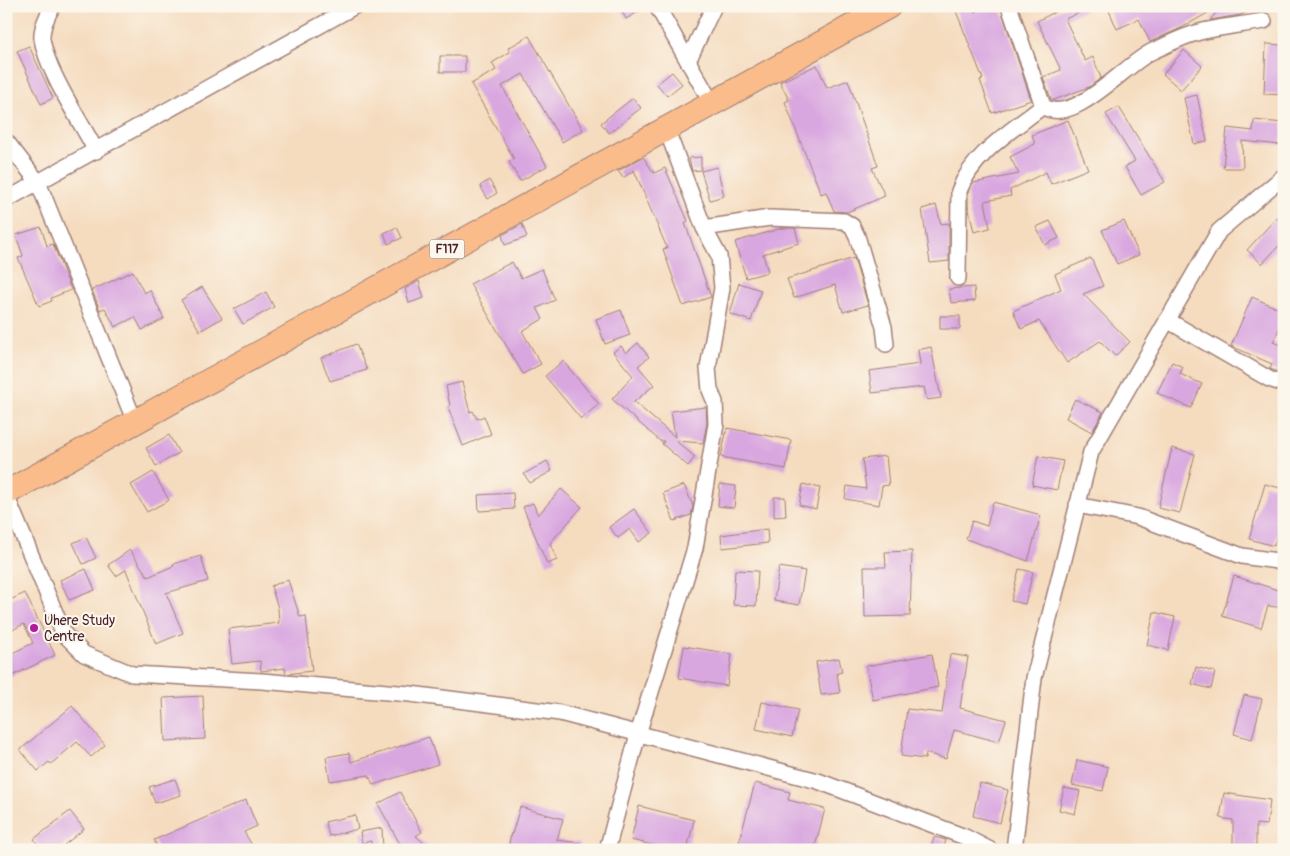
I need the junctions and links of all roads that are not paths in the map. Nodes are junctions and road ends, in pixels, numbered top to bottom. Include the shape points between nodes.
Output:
1 (53, 6) edge
2 (356, 6) edge
3 (657, 6) edge
4 (714, 6) edge
5 (889, 6) edge
6 (1009, 6) edge
7 (1264, 21) dead end
8 (688, 60) junction
9 (712, 102) junction
10 (1043, 106) junction
11 (666, 128) junction
12 (6, 141) edge
13 (96, 150) junction
14 (1284, 176) edge
15 (38, 182) junction
16 (6, 200) edge
17 (704, 228) junction
18 (958, 278) dead end
19 (1167, 320) junction
20 (886, 344) dead end
21 (1284, 384) edge
22 (135, 422) junction
23 (6, 494) edge
24 (1077, 506) junction
25 (1284, 562) edge
26 (638, 734) junction
27 (607, 850) edge
28 (990, 850) edge
29 (1014, 850) edge

1 - 13 street via 42,38 53,70
2 - 13 street
3 - 8 street
4 - 8 street
5 - 9 main road, F117
6 - 10 street
7 - 10 street via 1195,33 1150,52 1102,89 1069,108 1057,112
8 - 9 street
9 - 11 main road, F117
10 - 18 street via 999,140 973,165 963,182 959,191
11 - 17 street
11 - 22 main road, F117
12 - 15 street
13 - 15 street
14 - 19 street via 1219,231
15 - 16 street
15 - 22 street
17 - 20 street via 770,218 844,221 852,226 884,327
17 - 26 street via 719,256 722,288 708,368 716,424 695,548
19 - 21 street via 1268,380
19 - 24 street via 1090,452
22 - 23 main road, F117
23 - 26 street via 64,634 84,654 105,664 132,674 410,694 551,712
24 - 25 street via 1138,517 1242,556
24 - 29 street via 1034,678
26 - 27 street
26 - 28 street via 818,781 965,837

